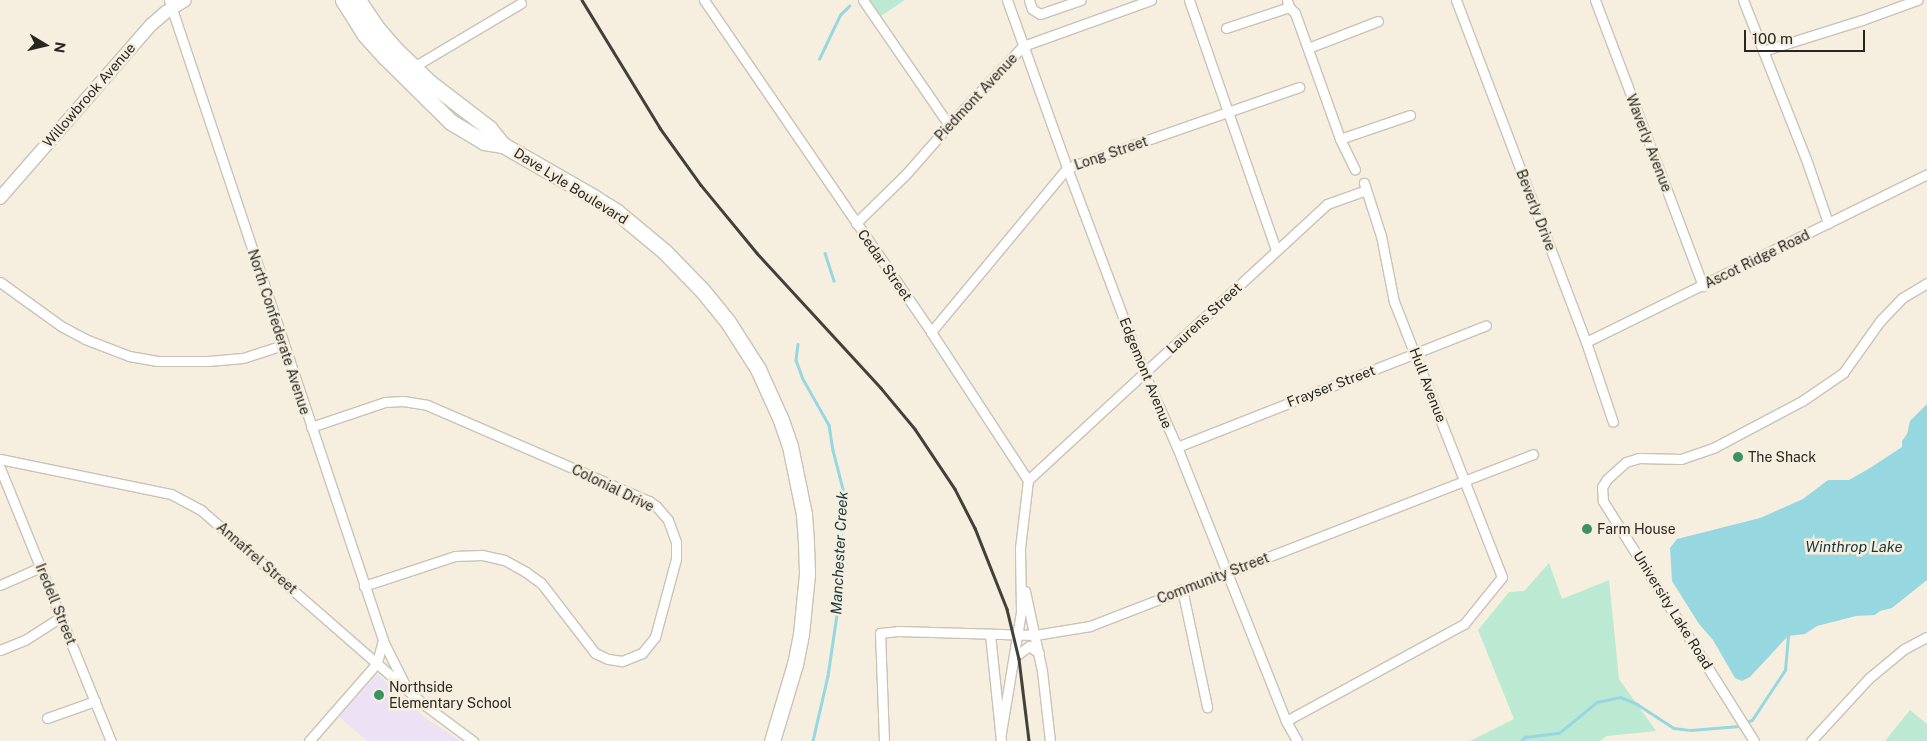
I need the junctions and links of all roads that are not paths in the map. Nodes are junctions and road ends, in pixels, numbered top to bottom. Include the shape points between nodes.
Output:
1 (185, 0) edge
2 (343, 0) edge
3 (358, 0) edge
4 (704, 0) edge
5 (863, 0) edge
6 (1007, 0) edge
7 (1029, 0) edge
8 (1081, 0) edge
9 (1151, 0) edge
10 (1189, 0) edge
11 (1456, 0) edge
12 (1594, 0) edge
13 (1743, 0) edge
14 (1917, 0) edge
15 (521, 3) dead end
16 (170, 4) edge
17 (1288, 4) edge
18 (1378, 21) dead end
19 (1226, 28) dead end
20 (1023, 46) junction
21 (1308, 48) junction
22 (1763, 51) junction
23 (407, 70) junction
24 (1299, 87) dead end
25 (1226, 112) junction
26 (1410, 115) dead end
27 (948, 125) junction
28 (1340, 138) junction
29 (1066, 168) junction
30 (1354, 170) dead end
31 (1927, 174) edge
32 (1365, 187) joint
33 (0, 198) edge
34 (856, 223) junction
35 (1828, 223) junction
36 (1276, 250) junction
37 (0, 282) edge
38 (1927, 283) edge
39 (1703, 286) junction
40 (1486, 325) dead end
41 (932, 332) junction
42 (1586, 342) junction
43 (283, 345) junction
44 (1415, 353) junction
45 (1144, 373) junction
46 (1613, 422) dead end
47 (310, 427) junction
48 (1177, 447) junction
49 (1533, 454) dead end
50 (0, 459) edge
51 (0, 468) edge
52 (1028, 480) junction
53 (1465, 481) junction
54 (41, 567) junction
55 (1226, 572) junction
56 (1022, 580) junction
57 (0, 585) edge
58 (364, 586) junction
59 (1182, 589) junction
60 (1021, 612) junction
61 (61, 617) junction
62 (990, 634) junction
63 (1018, 635) junction
64 (1035, 635) junction
65 (1927, 637) edge
66 (382, 640) junction
67 (0, 650) edge
68 (1039, 653) junction
69 (1014, 656) junction
70 (376, 663) junction
71 (407, 690) junction
72 (95, 701) junction
73 (1207, 707) dead end
74 (47, 718) dead end
75 (1286, 721) junction
76 (1001, 737) edge
77 (110, 741) edge
78 (309, 741) edge
79 (473, 741) edge
80 (772, 741) edge
81 (884, 741) edge
82 (1050, 741) edge
83 (1297, 741) edge
84 (1754, 741) edge
85 (1811, 741) edge

1 - 16 street, Willowbrook Avenue
2 - 23 main road, Dave Lyle Boulevard via 366,35
3 - 23 main road, Dave Lyle Boulevard
4 - 34 street, Cedar Street
5 - 27 street
6 - 20 street, Edgemont Avenue
7 - 8 street via 1032,9 1040,14
9 - 20 street, Piedmont Avenue
10 - 25 street
11 - 42 street, Beverly Drive
12 - 39 street, Waverly Avenue
13 - 22 street
14 - 22 street
15 - 23 street
16 - 33 street, Willowbrook Avenue
16 - 43 street, North Confederate Avenue
17 - 19 street
17 - 21 street via 1295,12
18 - 21 street
20 - 27 street, Piedmont Avenue
20 - 29 street, Edgemont Avenue
21 - 28 street
22 - 35 street
23 - 80 main road, Dave Lyle Boulevard via 451,122 484,142 503,145 595,198 664,251 728,322 758,369 790,446 797,474 804,514 807,574 795,664
24 - 25 street, Long Street
25 - 29 street, Long Street
25 - 36 street
26 - 28 street
27 - 34 street, Piedmont Avenue via 906,174
28 - 30 street
29 - 41 street, Long Street
29 - 45 street, Edgemont Avenue
31 - 35 street, Ascot Ridge Road
32 - 36 street, Laurens Street via 1326,204
32 - 44 street, Hull Avenue via 1381,236 1394,302
34 - 41 street, Cedar Street
35 - 39 street, Ascot Ridge Road
36 - 45 street, Laurens Street
37 - 43 street via 61,326 129,356 158,361 208,361 243,358
38 - 84 street, University Lake Road via 1902,298 1843,373 1810,396 1715,446 1681,460 1639,458 1626,462 1602,487 1603,501
39 - 42 street, Ascot Ridge Road
40 - 44 street, Frayser Street
41 - 52 street, Cedar Street
42 - 46 street, Beverly Drive
43 - 47 street, North Confederate Avenue
44 - 48 street, Frayser Street
44 - 53 street, Hull Avenue
45 - 48 street, Edgemont Avenue
45 - 52 street, Laurens Street
47 - 58 street, North Confederate Avenue
47 - 58 street, Colonial Drive via 385,402 427,405 656,506 668,520 676,542 676,559 654,637 642,654 622,661 595,653 541,584 504,560 455,556
48 - 55 street, Edgemont Avenue
49 - 53 street, Community Street
50 - 70 street, Annafrel Street via 171,494 202,510
51 - 54 street, Iredell Street
52 - 56 street via 1021,541
53 - 55 street, Community Street
53 - 75 street, Hull Avenue via 1502,577 1464,624
54 - 57 street
54 - 61 street, Iredell Street
55 - 59 street, Community Street
55 - 75 street, Edgemont Avenue
56 - 60 street
56 - 64 street
58 - 66 street, North Confederate Avenue
59 - 64 street, Community Street via 1090,626
59 - 73 street
60 - 63 street
60 - 64 street via 1025,629
61 - 67 street via 25,640
61 - 72 street, Iredell Street
62 - 63 street, Community Street
62 - 76 street
62 - 81 street, Community Street via 898,631 880,634
63 - 64 street, Community Street
63 - 69 street
64 - 68 street
64 - 69 street via 1022,644
65 - 85 street via 1904,649 1869,678
66 - 70 street
66 - 71 street, North Confederate Avenue
68 - 69 street via 1030,646
68 - 82 street
69 - 76 street
70 - 71 street, Annafrel Street
70 - 78 street
71 - 79 street, Annafrel Street
72 - 74 street
72 - 77 street, Iredell Street
75 - 83 street, Edgemont Avenue

